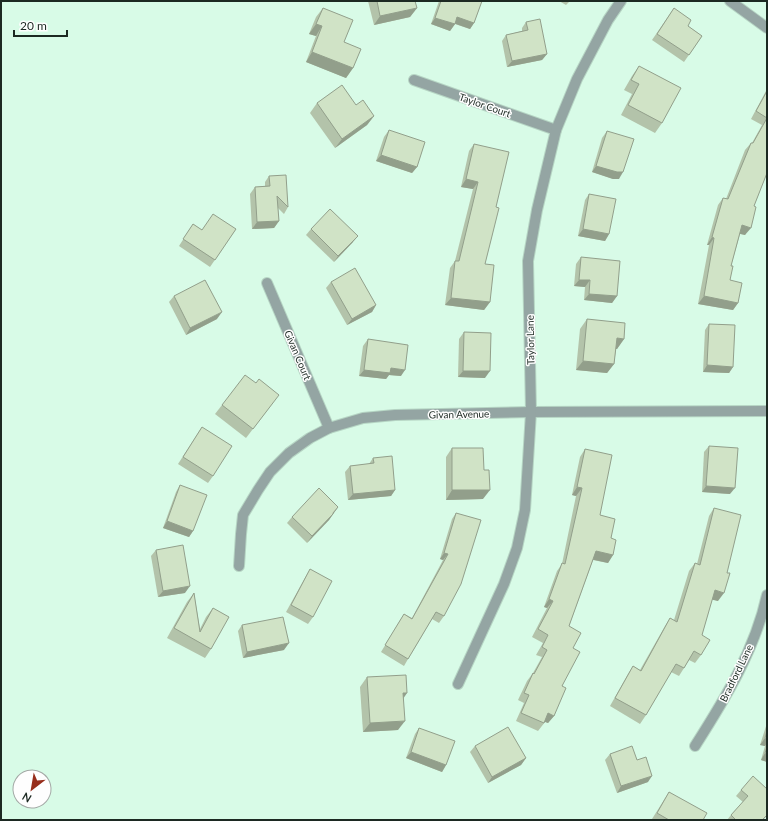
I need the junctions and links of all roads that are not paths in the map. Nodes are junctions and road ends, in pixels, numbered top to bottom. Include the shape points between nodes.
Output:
1 (621, 1) edge
2 (730, 1) edge
3 (767, 28) edge
4 (414, 80) dead end
5 (556, 130) junction
6 (267, 283) dead end
7 (531, 412) junction
8 (767, 412) edge
9 (329, 428) junction
10 (239, 566) dead end
11 (767, 595) edge
12 (458, 684) dead end
13 (695, 746) dead end

1 - 5 street, Taylor Lane via 577,79
2 - 3 street
4 - 5 street, Taylor Court
5 - 7 street, Taylor Lane via 528,261
6 - 9 street, Givan Court
7 - 8 street, Givan Avenue
7 - 9 street, Givan Avenue via 395,415 362,418
7 - 12 street, Taylor Lane via 525,510 517,548 504,584
9 - 10 street, Givan Avenue via 289,453 270,472 258,490 243,515
11 - 13 street, Bradford Lane via 754,638 737,676

